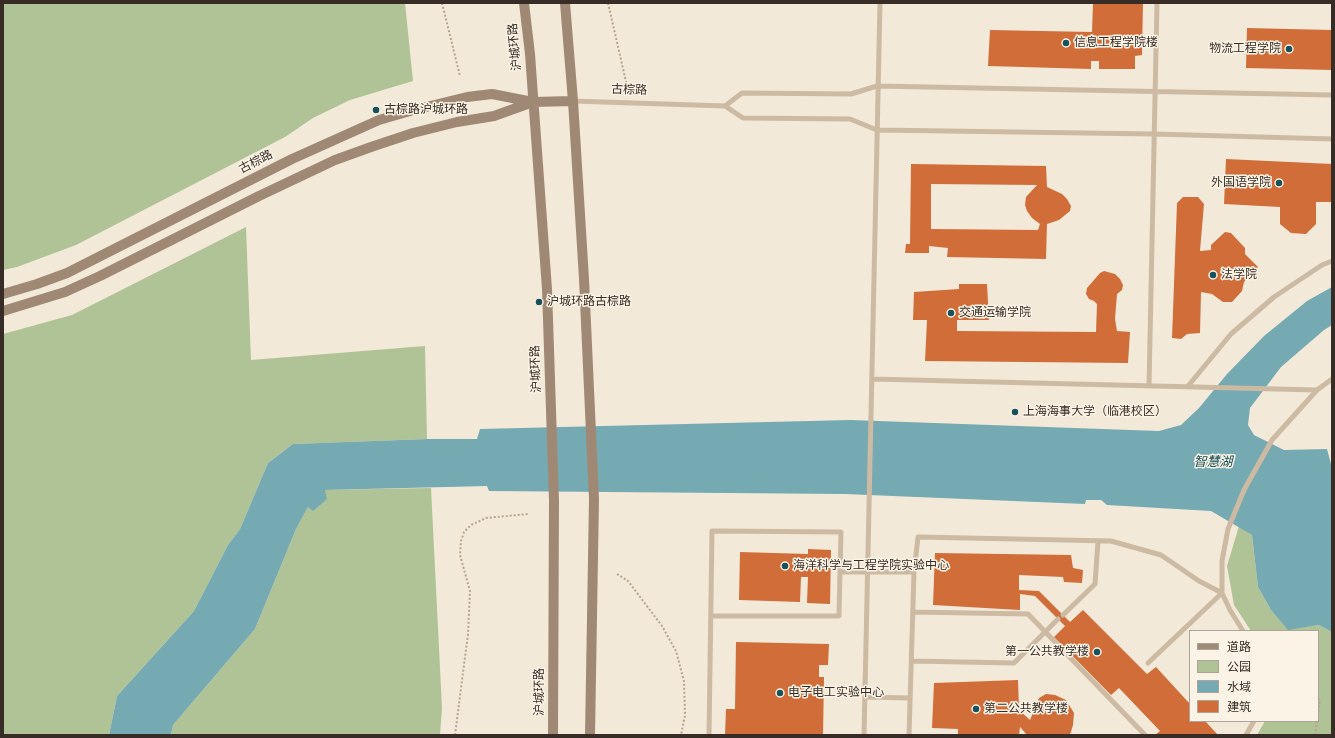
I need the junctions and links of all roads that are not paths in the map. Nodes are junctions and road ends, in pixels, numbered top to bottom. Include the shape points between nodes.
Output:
1 (524, 3) edge
2 (565, 3) edge
3 (880, 3) edge
4 (1156, 3) edge
5 (878, 86) junction
6 (1154, 91) junction
7 (1332, 95) edge
8 (573, 101) junction
9 (532, 102) junction
10 (725, 106) junction
11 (877, 130) junction
12 (1154, 134) junction
13 (1332, 138) edge
14 (1332, 261) edge
15 (3, 294) edge
16 (3, 311) edge
17 (872, 379) junction
18 (1332, 379) edge
19 (1149, 386) junction
20 (1188, 386) junction
21 (1317, 390) junction
22 (1098, 541) junction
23 (840, 572) junction
24 (914, 572) junction
25 (867, 573) junction
26 (1222, 593) junction
27 (913, 612) junction
28 (1063, 615) dead end
29 (711, 616) junction
30 (1058, 619) dead end
31 (1242, 630) edge
32 (1045, 632) junction
33 (912, 661) junction
34 (1148, 663) dead end
35 (865, 697) junction
36 (910, 698) junction
37 (1253, 722) edge
38 (553, 735) edge
39 (590, 735) edge
40 (709, 735) edge
41 (864, 735) edge
42 (909, 735) edge
43 (1145, 735) edge
44 (1246, 735) edge

1 - 9 main road, 沪城环路
2 - 8 main road
3 - 5 lane
4 - 6 lane
5 - 6 lane
5 - 10 lane via 851,94 742,93
5 - 11 lane
6 - 7 lane
6 - 12 lane
8 - 9 main road, 古棕路
8 - 10 lane, 古棕路
8 - 39 main road via 594,499
9 - 15 main road, 古棕路 via 492,94 460,99 379,120 292,159 67,273
9 - 16 main road, 古棕路 via 494,116 413,133 335,160 65,292
9 - 38 main road, 沪城环路 via 547,289 554,501
10 - 11 lane via 743,118 850,119
11 - 12 lane
11 - 17 lane
12 - 13 lane
12 - 19 lane
14 - 20 lane via 1274,297 1231,334
17 - 19 lane
17 - 25 lane
18 - 21 lane
19 - 20 lane
20 - 21 lane
21 - 26 lane via 1272,440 1244,490 1228,529 1222,561
22 - 24 lane via 918,537
22 - 26 lane via 1111,541 1161,555
22 - 28 lane via 1095,584
23 - 25 lane
23 - 29 lane via 839,616
23 - 29 lane via 841,532 712,531
24 - 25 lane
24 - 27 lane
25 - 35 lane
26 - 31 lane
26 - 34 lane
27 - 32 lane via 1028,614
27 - 33 lane
29 - 40 lane
30 - 32 lane
32 - 33 lane via 1014,663
32 - 43 lane
33 - 36 lane
35 - 36 lane
35 - 41 lane
36 - 42 lane
37 - 44 lane

